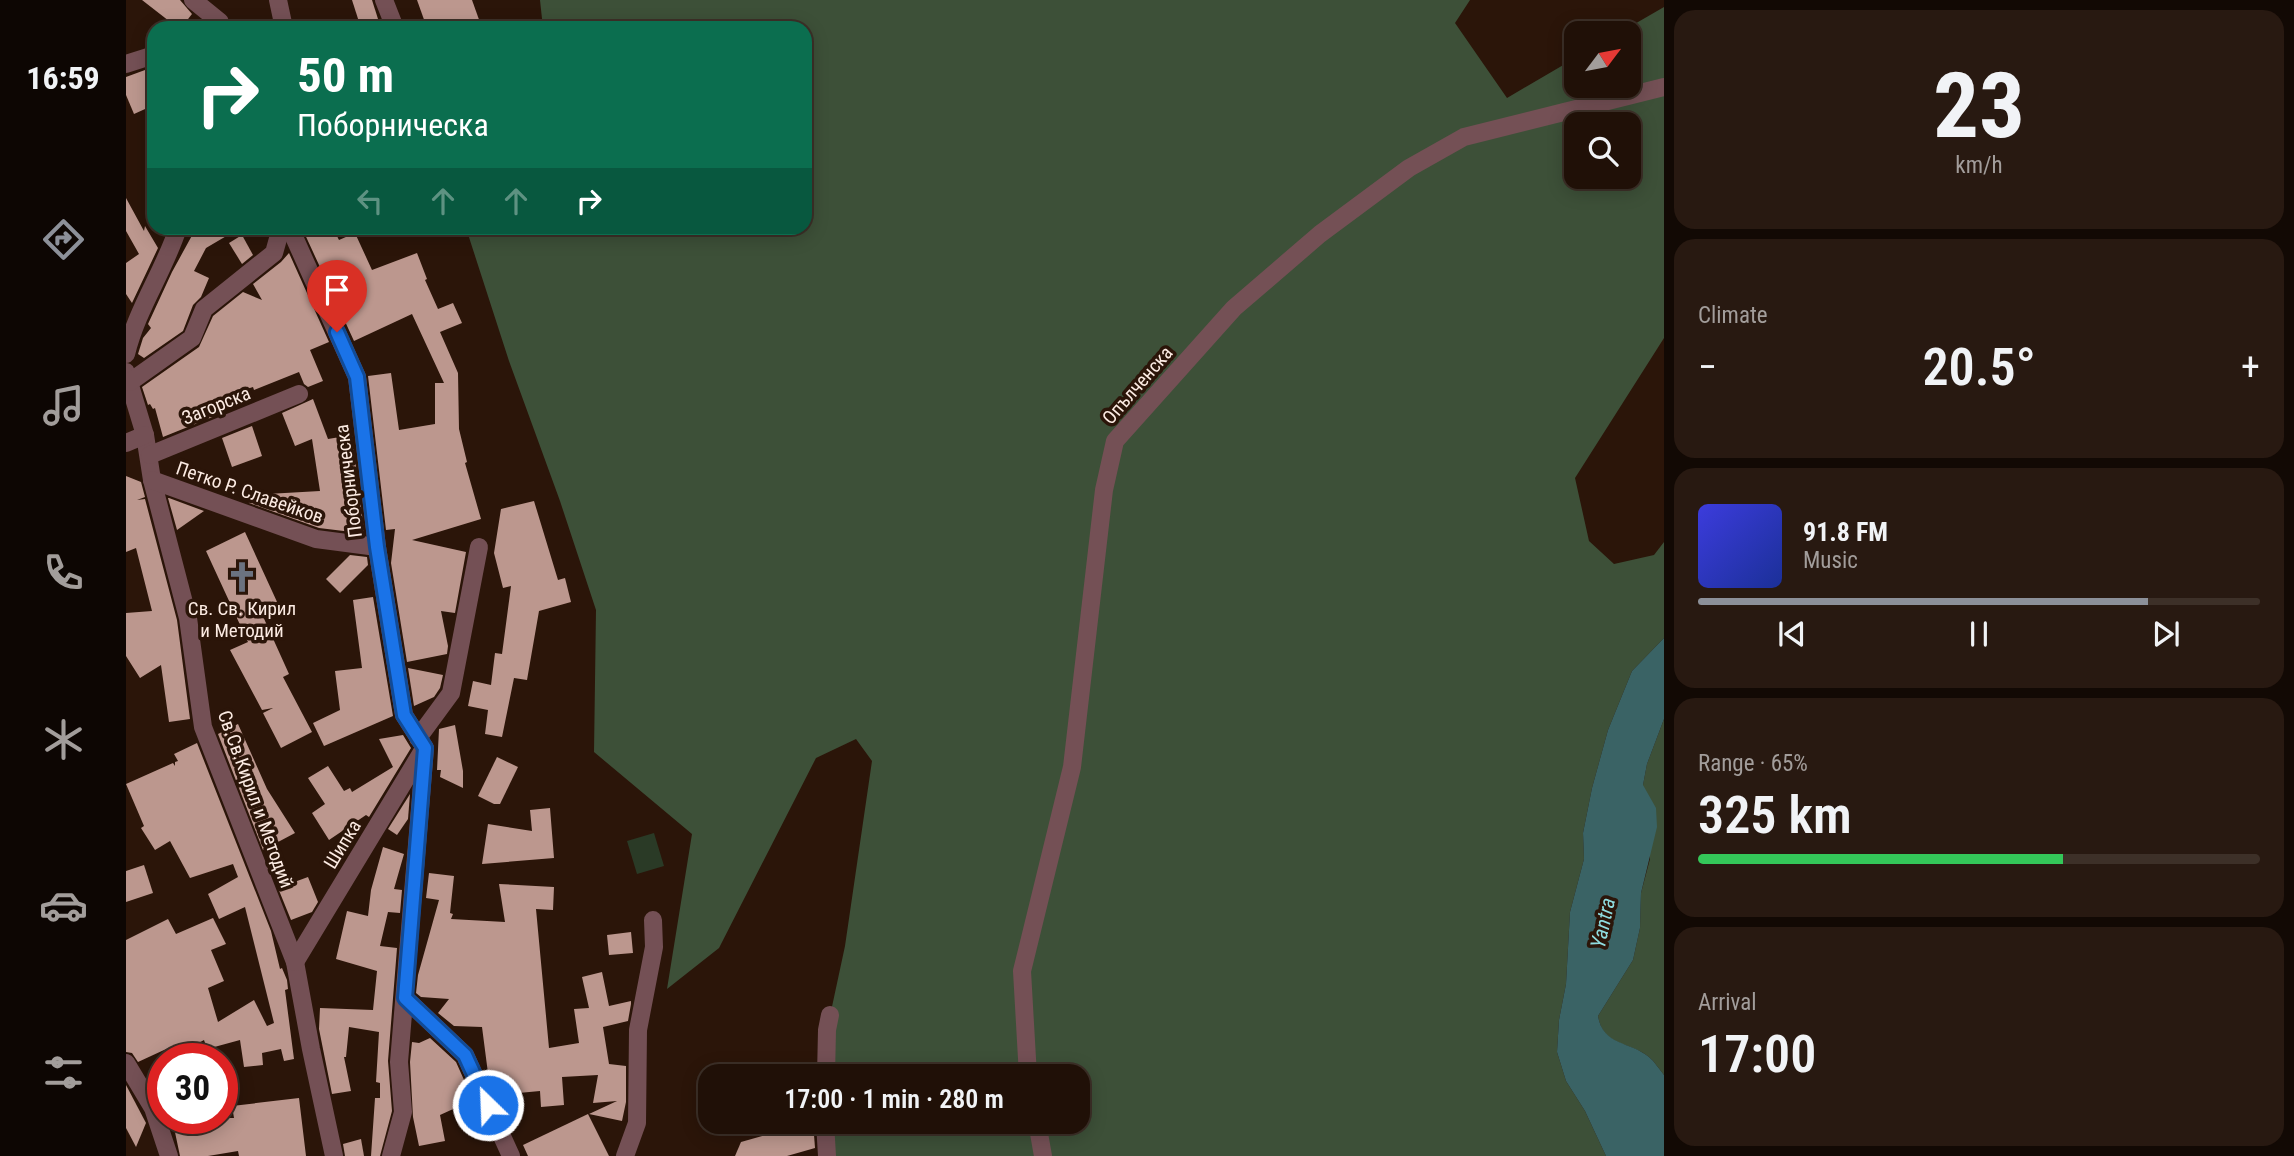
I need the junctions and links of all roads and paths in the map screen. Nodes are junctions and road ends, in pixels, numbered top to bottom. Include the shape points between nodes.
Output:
1 (193, 0) edge
2 (278, 0) edge
3 (384, 0) edge
4 (212, 21) edge
5 (282, 21) edge
6 (392, 21) edge
7 (147, 57) edge
8 (126, 64) edge
9 (1664, 87) edge
10 (176, 235) edge
11 (279, 235) edge
12 (293, 235) edge
13 (126, 354) edge
14 (128, 377) edge
15 (299, 394) dead end
16 (145, 435) junction
17 (126, 443) edge
18 (149, 456) junction
19 (152, 480) junction
20 (377, 547) junction
21 (480, 547) dead end
22 (421, 743) junction
23 (653, 920) dead end
24 (295, 962) junction
25 (405, 998) junction
26 (830, 1015) dead end
27 (126, 1063) edge
28 (826, 1064) edge
29 (1027, 1064) edge
30 (826, 1134) edge
31 (1039, 1134) edge
32 (169, 1156) edge
33 (334, 1156) edge
34 (391, 1156) edge
35 (511, 1156) edge
36 (625, 1156) edge
37 (827, 1156) edge
38 (1043, 1156) edge

1 - 4 street
2 - 5 street
3 - 6 street
7 - 8 street
9 - 29 street, Опълченска via 1464,137 1409,168 1320,233 1234,308 1115,441 1104,490 1072,767 1023,971
10 - 13 street via 132,330
11 - 14 street via 274,253 204,309 192,338
12 - 20 street, Поборническа via 357,377
14 - 16 street, Св.Св.Кирил и Методий
15 - 18 street, Загорска
16 - 17 street
16 - 18 street, Св.Св.Кирил и Методий
18 - 19 street, Св.Св.Кирил и Методий
19 - 20 street, Петко Р. Славейков via 316,539
19 - 24 street, Св.Св.Кирил и Методий via 188,618 202,727
20 - 22 street, Поборническа via 404,715
21 - 22 street via 451,694
22 - 24 street, Шипка
22 - 25 street
23 - 36 street via 654,947 638,1030 637,1123
24 - 33 street, Св.Св.Кирил и Методий
25 - 34 street via 400,1062 403,1112
25 - 35 street via 465,1055
26 - 28 street
27 - 32 street via 153,1108
30 - 37 street
31 - 38 street

